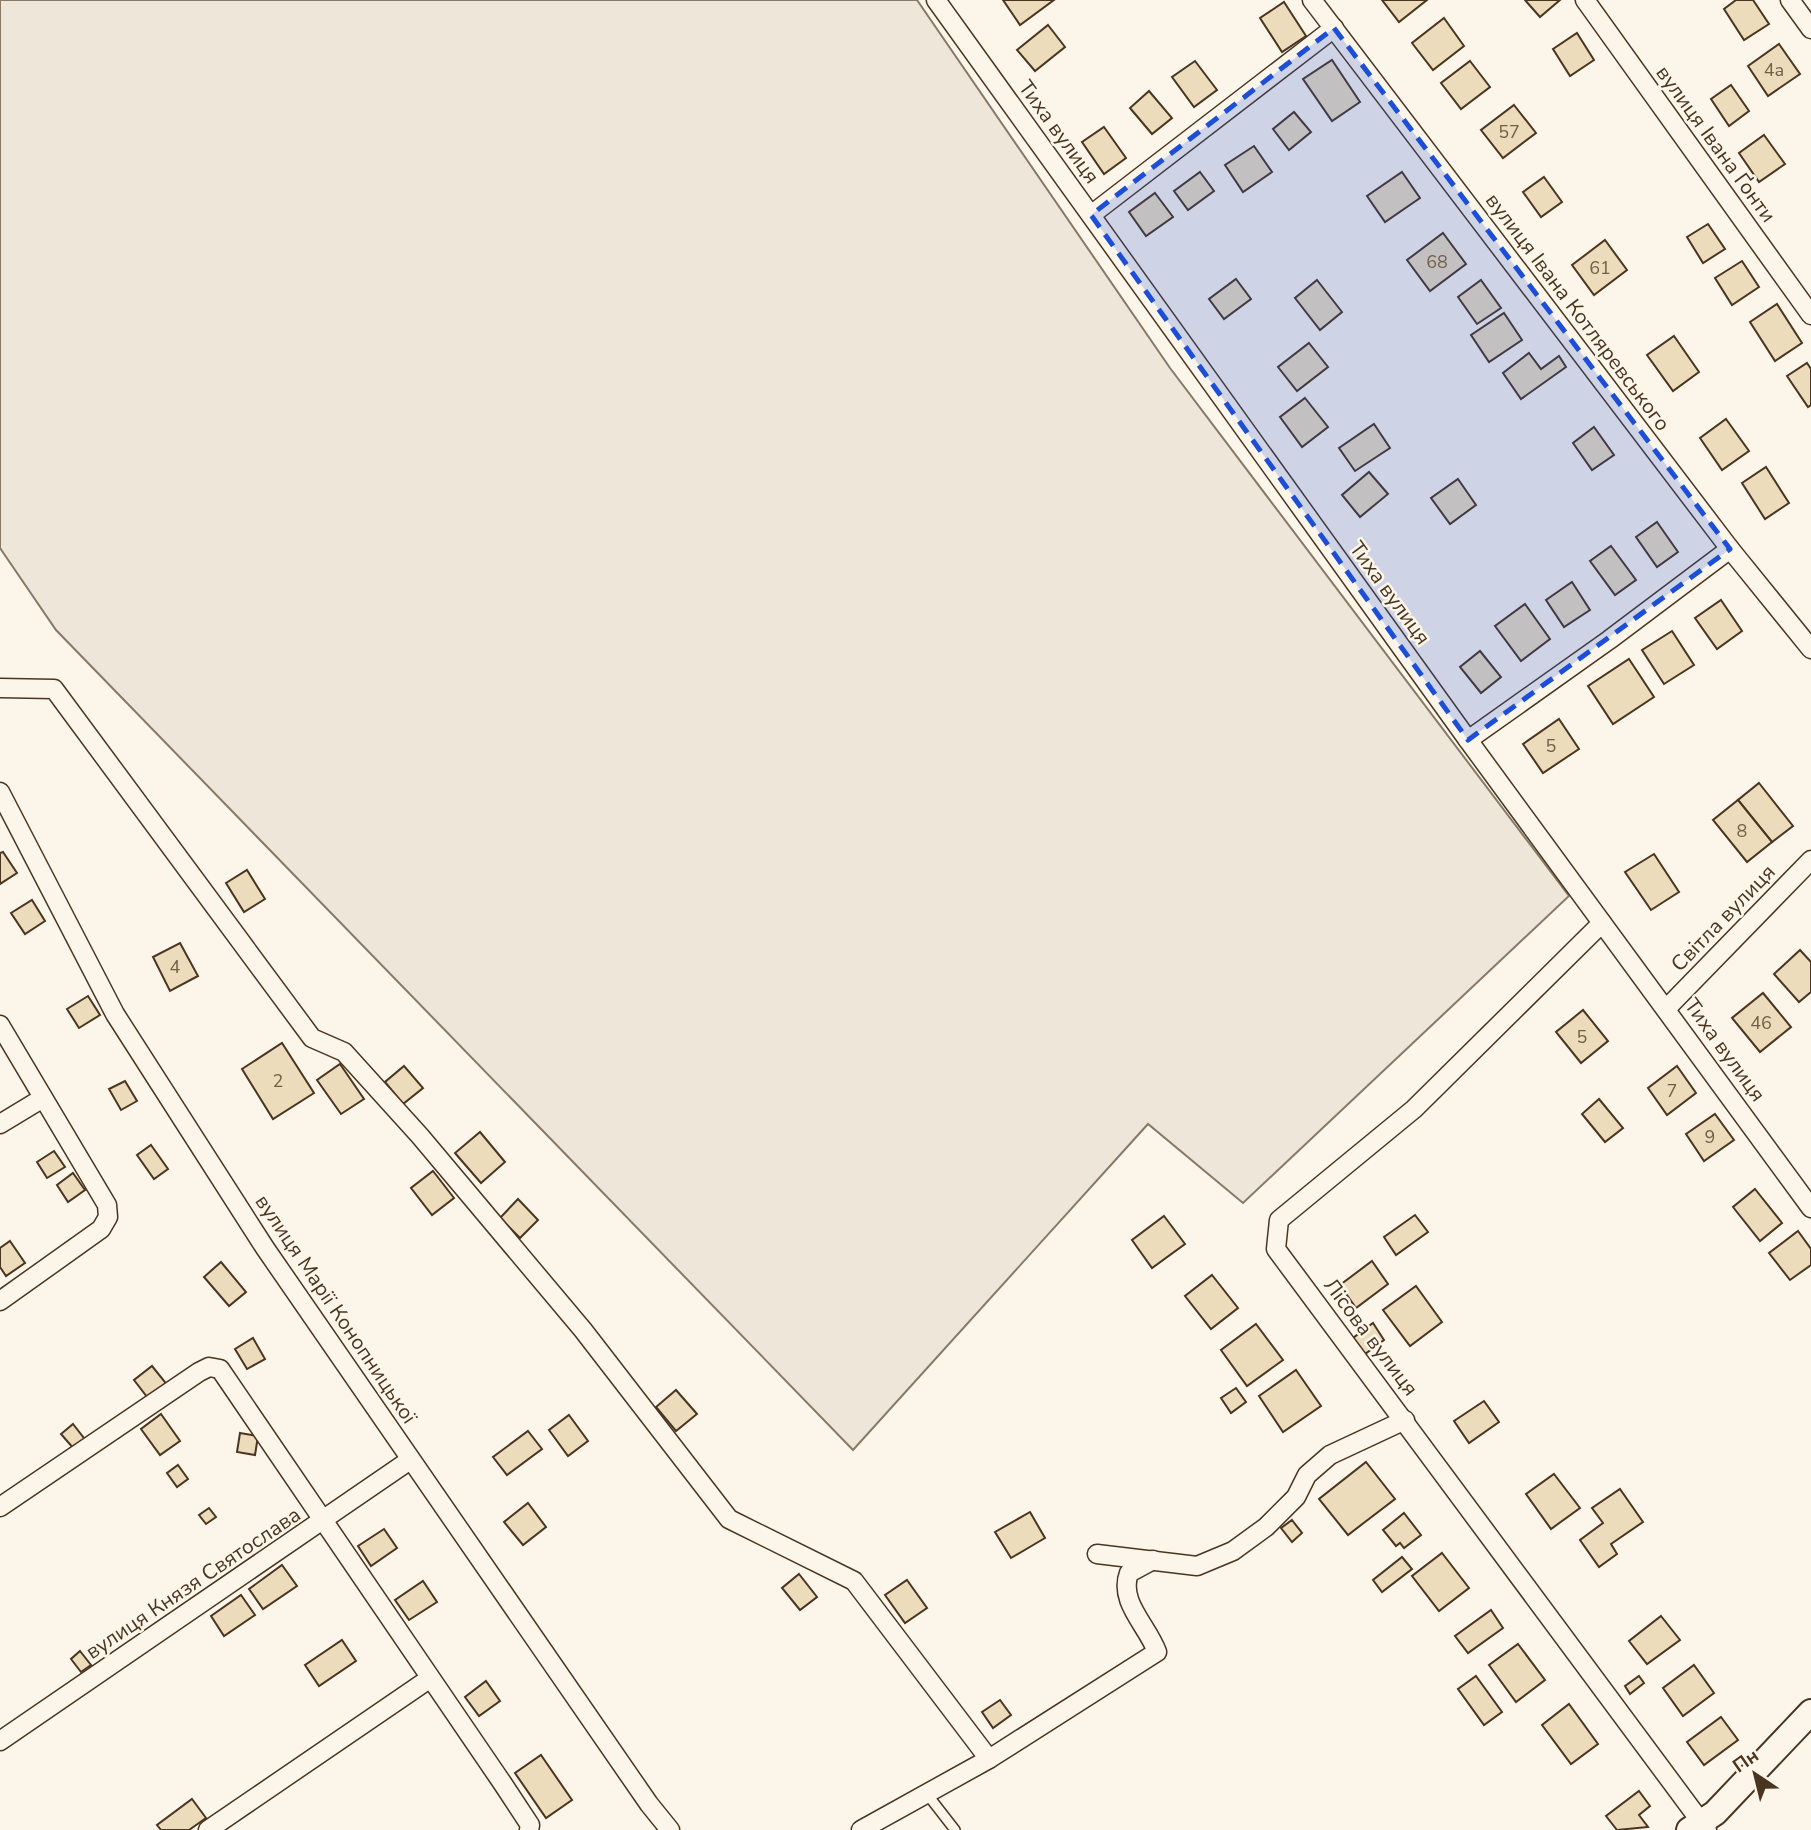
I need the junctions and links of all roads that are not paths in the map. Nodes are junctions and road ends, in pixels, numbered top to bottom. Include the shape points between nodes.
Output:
1 (936, 0) edge
2 (1312, 0) edge
3 (1585, 0) edge
4 (1790, 0) edge
5 (1334, 28) junction
6 (1811, 29) edge
7 (1091, 215) junction
8 (1811, 315) edge
9 (1730, 549) junction
10 (1811, 649) edge
11 (0, 688) edge
12 (1468, 740) junction
13 (0, 792) edge
14 (1811, 860) edge
15 (1602, 923) junction
16 (1667, 1008) junction
17 (0, 1025) edge
18 (44, 1098) junction
19 (0, 1124) edge
20 (1811, 1208) edge
21 (0, 1301) edge
22 (1405, 1420) junction
23 (410, 1460) junction
24 (0, 1507) edge
25 (323, 1523) junction
26 (1097, 1554) dead end
27 (1153, 1560) junction
28 (429, 1679) junction
29 (1811, 1712) edge
30 (0, 1741) edge
31 (989, 1759) junction
32 (926, 1794) junction
33 (1698, 1827) edge
34 (208, 1830) edge
35 (529, 1830) edge
36 (670, 1830) edge
37 (861, 1830) edge
38 (955, 1830) edge

1 - 7 street, Тиха вулиця
2 - 5 street, вулиця Івана Котляревського
3 - 8 street, вулиця Івана Ґонти
4 - 6 street
5 - 7 street
5 - 9 street, вулиця Івана Котляревського
7 - 12 street, Тиха вулиця
9 - 10 street, вулиця Івана Котляревського
9 - 12 street
11 - 31 street via 54,689 312,1038 344,1052 420,1136 583,1330 729,1519 854,1581
12 - 15 street, Тиха вулиця
13 - 23 street, вулиця Марії Конопницької via 115,1014 265,1248
14 - 16 street, Світла вулиця
15 - 16 street, Тиха вулиця
15 - 22 street, Лісова вулиця via 1414,1109 1279,1220 1276,1249
16 - 20 street, Тиха вулиця
17 - 18 street
18 - 19 street
18 - 21 street via 107,1205 108,1217 101,1229
22 - 27 street via 1330,1455 1307,1475 1289,1504 1233,1551 1197,1566
22 - 33 street, Лісова вулиця
23 - 25 street, вулиця Князя Святослава
23 - 36 street, вулиця Марії Конопницької
24 - 25 street via 209,1367 220,1370
25 - 28 street
25 - 30 street, вулиця Князя Святослава
26 - 27 street
27 - 31 street via 1129,1573 1125,1586 1157,1653
28 - 34 street
28 - 35 street via 530,1825
29 - 33 street
31 - 32 street
32 - 37 street
32 - 38 lane

